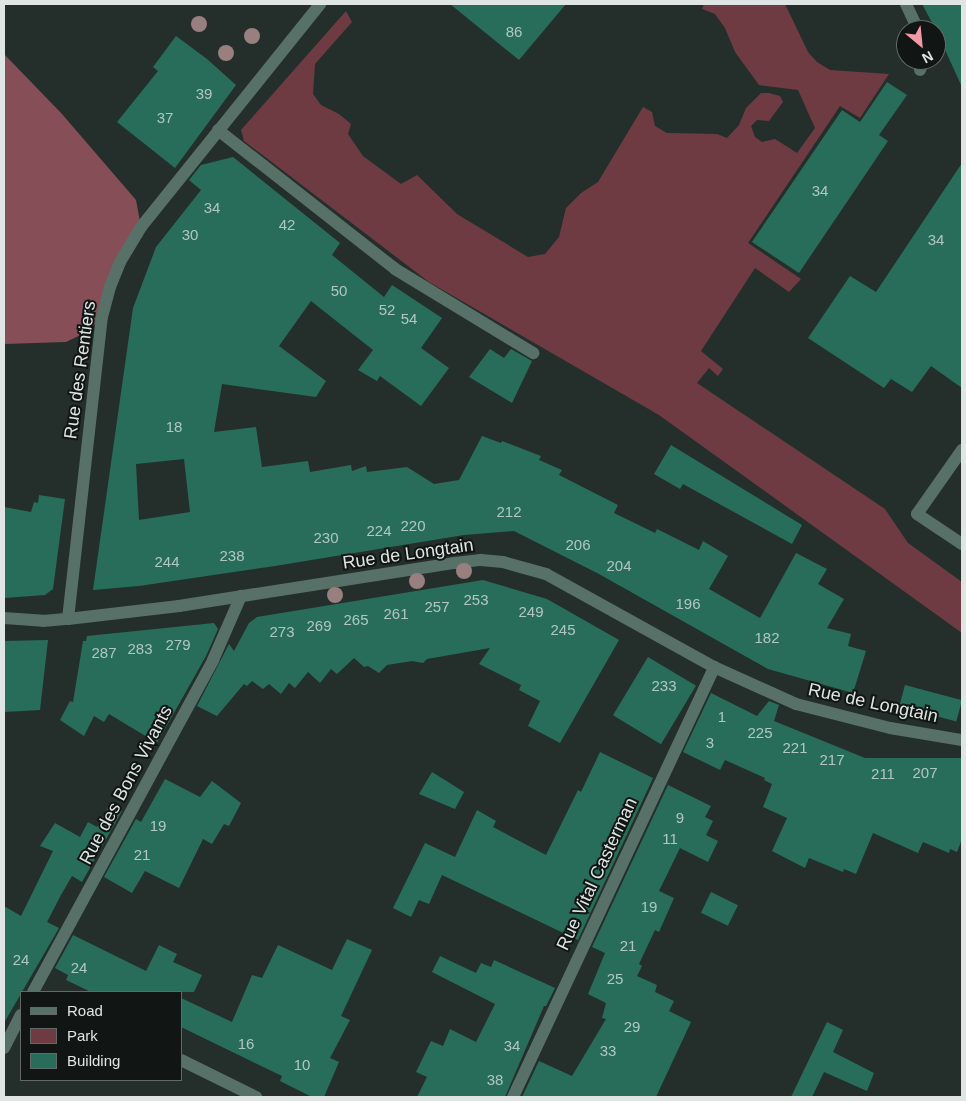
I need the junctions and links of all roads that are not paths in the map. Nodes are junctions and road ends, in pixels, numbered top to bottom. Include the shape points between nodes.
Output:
1 (320, 4) edge
2 (906, 4) edge
3 (913, 20) edge
4 (218, 130) junction
5 (533, 353) dead end
6 (962, 450) edge
7 (962, 544) edge
8 (241, 596) junction
9 (4, 618) edge
10 (68, 619) junction
11 (714, 667) junction
12 (962, 740) edge
13 (37, 991) edge
14 (20, 1017) edge
15 (4, 1048) edge
16 (182, 1060) edge
17 (256, 1097) edge
18 (513, 1097) edge

1 - 4 street, Rue des Rentiers
2 - 3 street
4 - 5 street via 395,269
4 - 10 street, Rue des Rentiers via 134,236 110,287 102,317
6 - 7 street via 917,514
8 - 10 street, Rue de Longtain
8 - 11 street, Rue de Longtain via 455,563 503,562 546,574
8 - 13 street, Rue des Bons Vivants via 213,660
9 - 10 street, Rue de Longtain
11 - 12 street, Rue de Longtain via 796,704 827,714
11 - 18 street, Rue Vital Casterman
14 - 15 street
16 - 17 street

